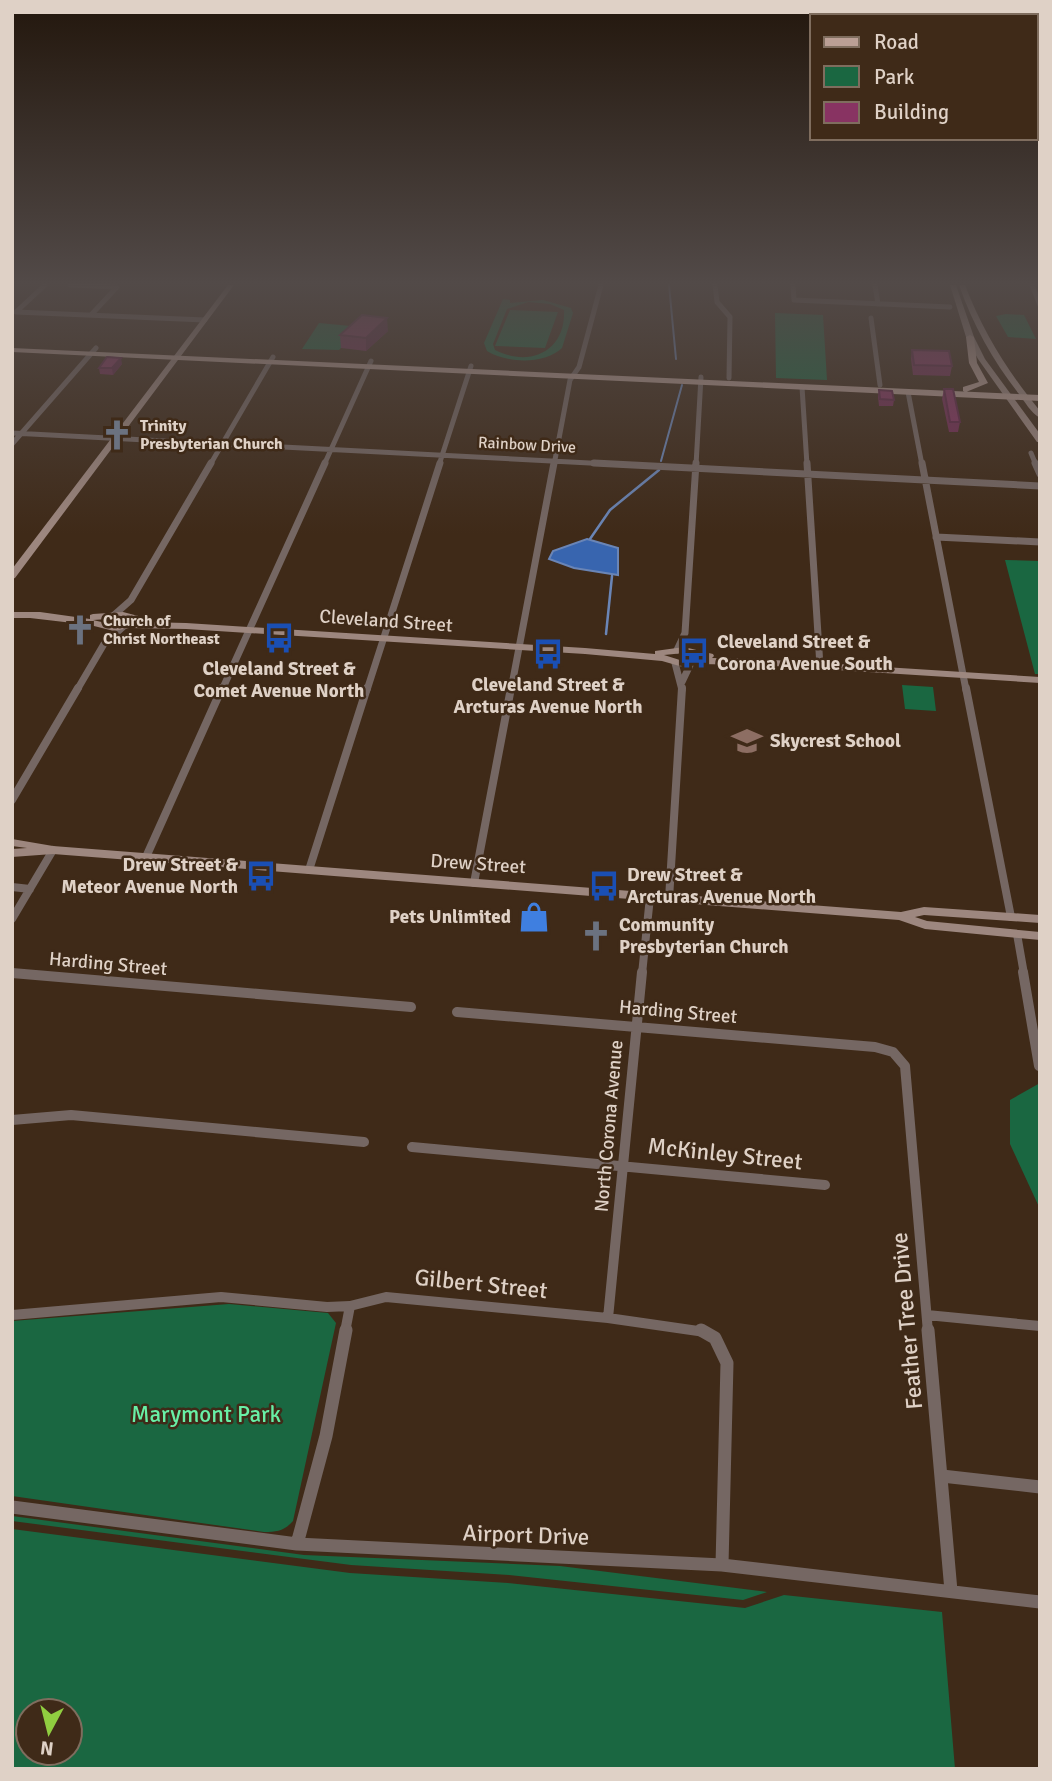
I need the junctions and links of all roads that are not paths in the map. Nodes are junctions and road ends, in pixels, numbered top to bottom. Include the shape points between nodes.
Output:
1 (78, 368) edge
2 (168, 368) edge
3 (266, 368) edge
4 (368, 368) edge
5 (454, 368) edge
6 (576, 368) edge
7 (729, 368) edge
8 (878, 368) edge
9 (976, 368) edge
10 (989, 368) edge
11 (1005, 368) edge
12 (470, 369) junction
13 (574, 374) junction
14 (729, 378) junction
15 (701, 380) junction
16 (880, 385) junction
17 (802, 387) junction
18 (966, 389) junction
19 (908, 392) junction
20 (1040, 393) edge
21 (1005, 394) junction
22 (1022, 395) junction
23 (1040, 398) edge
24 (1040, 416) edge
25 (12, 433) edge
26 (21, 434) junction
27 (116, 438) junction
28 (1040, 440) edge
29 (221, 443) junction
30 (12, 444) edge
31 (331, 449) junction
32 (1031, 453) dead end
33 (442, 455) junction
34 (554, 461) junction
35 (696, 468) junction
36 (807, 474) junction
37 (1040, 474) edge
38 (925, 480) junction
39 (1040, 486) edge
40 (936, 537) junction
41 (1040, 542) edge
42 (12, 576) edge
43 (131, 600) junction
44 (12, 615) edge
45 (34, 616) joint
46 (109, 621) junction
47 (128, 621) junction
48 (250, 630) junction
49 (685, 633) junction
50 (385, 639) junction
51 (104, 644) junction
52 (520, 647) junction
53 (673, 656) junction
54 (694, 658) junction
55 (820, 666) junction
56 (964, 675) junction
57 (1040, 680) edge
58 (682, 682) junction
59 (12, 800) edge
60 (12, 842) edge
61 (53, 850) junction
62 (12, 853) edge
63 (146, 858) junction
64 (309, 870) junction
65 (474, 883) junction
66 (12, 887) edge
67 (30, 888) junction
68 (650, 897) junction
69 (669, 899) junction
70 (901, 916) junction
71 (1012, 916) junction
72 (12, 919) edge
73 (1040, 919) edge
74 (1017, 934) junction
75 (1040, 934) edge
76 (12, 973) edge
77 (411, 1007) dead end
78 (457, 1012) dead end
79 (636, 1026) junction
80 (894, 1052) joint
81 (1039, 1066) edge
82 (12, 1121) edge
83 (364, 1142) dead end
84 (412, 1147) dead end
85 (623, 1165) junction
86 (824, 1185) dead end
87 (350, 1306) junction
88 (12, 1315) edge
89 (928, 1315) junction
90 (608, 1318) junction
91 (1040, 1326) edge
92 (942, 1476) junction
93 (1040, 1487) edge
94 (12, 1507) edge
95 (297, 1544) junction
96 (722, 1565) junction
97 (951, 1591) junction
98 (1040, 1602) edge

1 - 26 street
2 - 27 street
3 - 29 street
4 - 31 street
5 - 12 main road
6 - 13 street
7 - 14 street
8 - 16 street
9 - 18 main road via 984,383
10 - 21 main road
11 - 22 main road
12 - 13 main road
12 - 33 street
13 - 15 main road
13 - 34 street
14 - 15 main road
14 - 16 main road
15 - 17 main road
15 - 35 street
16 - 18 main road
17 - 19 main road
17 - 36 street
18 - 21 main road
19 - 21 main road
19 - 38 street
20 - 22 main road
21 - 22 main road
21 - 28 main road
22 - 23 main road
22 - 24 main road
25 - 26 street, Rainbow Drive
26 - 27 street, Rainbow Drive
26 - 30 street
27 - 29 street, Rainbow Drive
27 - 42 main road
29 - 31 street, Rainbow Drive
29 - 43 street
31 - 33 street, Rainbow Drive
31 - 48 street
32 - 37 street
33 - 34 street, Rainbow Drive
33 - 50 street
34 - 35 street, Rainbow Drive
34 - 52 street
35 - 36 street, Rainbow Drive
35 - 49 street
36 - 38 street, Rainbow Drive
36 - 55 street
38 - 39 street, Rainbow Drive
38 - 40 street
40 - 41 street
40 - 56 street
43 - 46 street
43 - 47 street
44 - 45 street
45 - 46 main road
46 - 47 main road, Cleveland Street
46 - 51 street
47 - 48 main road, Cleveland Street
47 - 51 street
48 - 50 main road, Cleveland Street
48 - 63 street
49 - 53 street
49 - 54 street
50 - 52 main road, Cleveland Street
50 - 64 street
51 - 59 street
52 - 53 main road, Cleveland Street
52 - 65 street
53 - 54 main road, Cleveland Street
53 - 58 street
54 - 55 main road
54 - 58 street
55 - 56 main road
56 - 57 main road
56 - 71 street
58 - 69 street
60 - 61 main road, Drew Street
61 - 62 main road, Drew Street
61 - 63 main road, Drew Street
61 - 67 street
63 - 64 main road, Drew Street
64 - 65 main road, Drew Street
65 - 68 main road, Drew Street
66 - 67 street
67 - 72 street
68 - 69 main road, Drew Street
68 - 79 street, North Corona Avenue
69 - 70 main road, Drew Street
70 - 71 main road, Drew Street via 924,911
70 - 74 main road, Drew Street via 925,925
71 - 73 main road, Drew Street
74 - 75 main road, Drew Street
74 - 81 street
76 - 77 street, Harding Street
78 - 79 street, Harding Street
79 - 80 street, Harding Street
79 - 85 street, North Corona Avenue
80 - 89 street, Feather Tree Drive via 905,1066
82 - 83 street via 71,1115
84 - 85 street, McKinley Street
85 - 86 street, McKinley Street
85 - 90 street, North Corona Avenue
87 - 88 street, Gilbert Street via 221,1297
87 - 90 street, Gilbert Street via 394,1297
87 - 95 street via 326,1436
89 - 91 street
89 - 92 street, Feather Tree Drive
90 - 96 street, Gilbert Street via 703,1330 723,1349 727,1363
92 - 93 street
92 - 97 street, Feather Tree Drive
94 - 95 street, Airport Drive
95 - 96 street, Airport Drive
96 - 97 street, Airport Drive
97 - 98 street, Airport Drive

